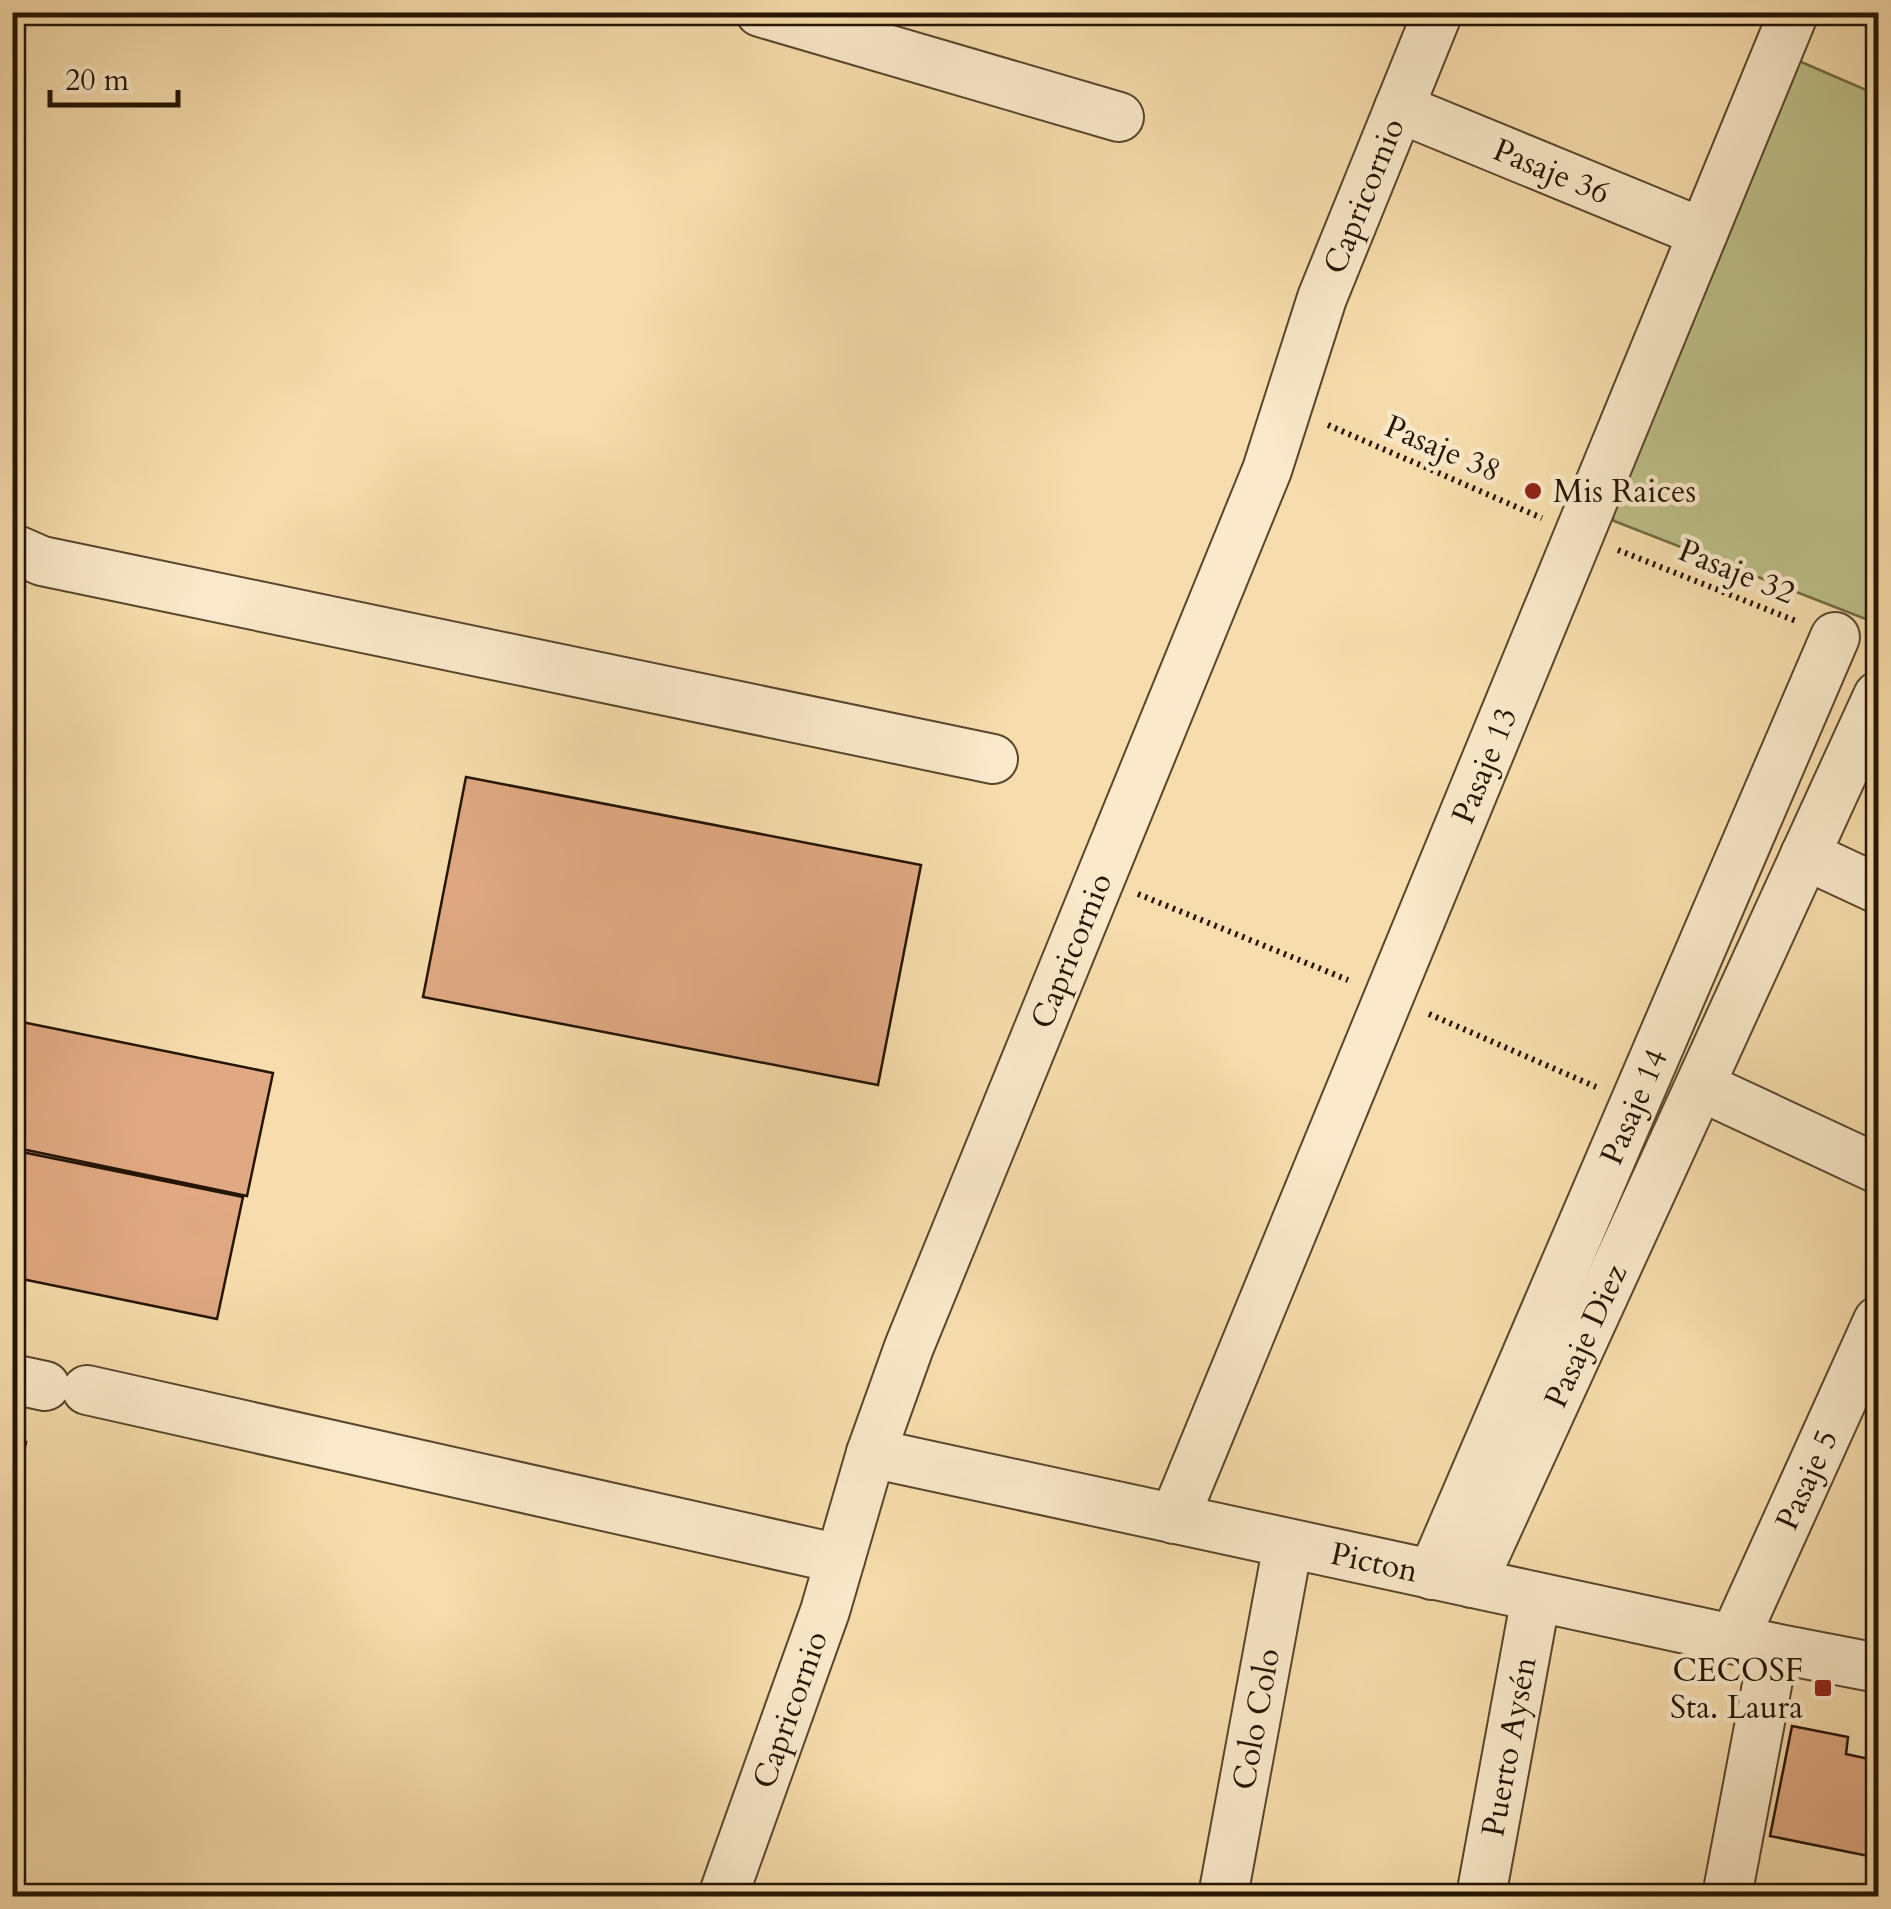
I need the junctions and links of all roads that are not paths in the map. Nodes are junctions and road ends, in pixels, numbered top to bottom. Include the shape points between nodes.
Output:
1 (760, 12) edge
2 (1438, 12) edge
3 (1794, 12) edge
4 (1399, 108) junction
5 (1119, 116) dead end
6 (1703, 234) junction
7 (12, 548) edge
8 (1835, 637) road end
9 (1878, 696) edge
10 (993, 759) dead end
11 (1805, 856) junction
12 (1878, 889) edge
13 (1700, 1086) junction
14 (1878, 1169) edge
15 (1878, 1320) edge
16 (48, 1385) edge
17 (871, 1453) junction
18 (1174, 1519) junction
19 (1288, 1544) junction
20 (840, 1559) junction
21 (1452, 1579) junction
22 (1536, 1597) junction
23 (1754, 1644) junction
24 (1878, 1668) edge
25 (723, 1896) edge
26 (1223, 1896) edge
27 (1481, 1896) edge
28 (1728, 1896) edge

1 - 5 street
2 - 4 street, Capricornio
3 - 6 street, Pasaje 13
4 - 6 street, Pasaje 36
4 - 17 street, Capricornio via 1322,298 1245,524 908,1346
6 - 18 street, Pasaje 13
7 - 10 street via 42,561
8 - 21 street, Pasaje 14
9 - 11 street, Pasaje 14
11 - 12 street
11 - 13 street, Pasaje 14
13 - 14 street
13 - 21 street, Pasaje Diez
15 - 23 street, Pasaje 5
16 - 20 street
17 - 18 street, Picton
17 - 20 street, Capricornio
18 - 19 street, Picton
19 - 21 street, Picton
19 - 26 street, Colo Colo
20 - 25 street, Capricornio
21 - 22 street, Picton
22 - 23 street, Picton
22 - 27 street, Puerto Aysén
23 - 24 street, Picton
23 - 28 street, Pasaje 5

